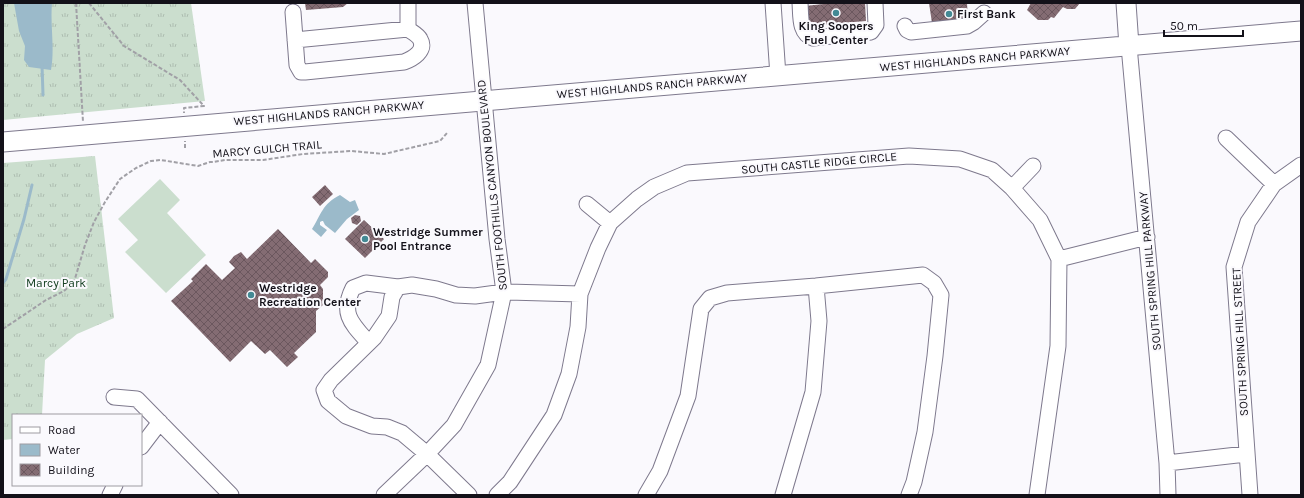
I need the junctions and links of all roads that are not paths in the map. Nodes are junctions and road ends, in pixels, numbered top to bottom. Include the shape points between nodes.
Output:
1 (408, 3) edge
2 (475, 3) edge
3 (773, 3) edge
4 (800, 3) edge
5 (875, 3) edge
6 (1126, 3) edge
7 (293, 12) dead end
8 (984, 14) dead end
9 (905, 26) dead end
10 (408, 29) junction
11 (1301, 31) edge
12 (295, 40) junction
13 (1129, 46) junction
14 (778, 76) junction
15 (483, 100) junction
16 (1226, 138) dead end
17 (3, 142) edge
18 (1301, 165) edge
19 (1033, 166) dead end
20 (1274, 184) junction
21 (1012, 188) junction
22 (587, 204) dead end
23 (610, 223) junction
24 (1147, 237) junction
25 (1059, 259) junction
26 (816, 286) junction
27 (398, 287) junction
28 (504, 292) junction
29 (580, 294) junction
30 (369, 343) junction
31 (114, 397) dead end
32 (160, 422) junction
33 (142, 446) edge
34 (427, 454) junction
35 (1246, 454) junction
36 (1167, 463) junction
37 (114, 486) edge
38 (786, 494) edge
39 (110, 495) edge
40 (231, 495) edge
41 (384, 495) edge
42 (469, 495) edge
43 (497, 495) edge
44 (646, 495) edge
45 (909, 495) edge
46 (1037, 495) edge
47 (1168, 495) edge
48 (1250, 495) edge

1 - 10 street
2 - 15 street, SOUTH FOOTHILLS CANYON BOULEVARD
3 - 14 street
4 - 5 street via 803,31 813,38 871,32 876,25
6 - 13 main road
7 - 12 street
8 - 9 street via 967,26 911,32
10 - 12 street
10 - 12 street via 420,38 422,44 421,51 411,60 305,72 298,69
11 - 13 main road, WEST HIGHLANDS RANCH PARKWAY
13 - 14 main road, WEST HIGHLANDS RANCH PARKWAY
13 - 24 street, SOUTH SPRING HILL PARKWAY
14 - 15 main road, WEST HIGHLANDS RANCH PARKWAY
15 - 17 main road, WEST HIGHLANDS RANCH PARKWAY
15 - 28 street, SOUTH FOOTHILLS CANYON BOULEVARD
16 - 20 street
18 - 20 street, SOUTH SPRING HILL STREET
19 - 21 street
20 - 35 street, SOUTH SPRING HILL STREET via 1248,222 1234,267
21 - 23 street, SOUTH CASTLE RIDGE CIRCLE via 992,170 960,159 909,156 695,173 654,188
21 - 25 street, SOUTH CASTLE RIDGE CIRCLE via 1040,220
22 - 23 street
23 - 29 street, SOUTH CASTLE RIDGE CIRCLE
24 - 25 street
24 - 36 street, SOUTH SPRING HILL PARKWAY
25 - 46 street, SOUTH CASTLE RIDGE CIRCLE via 1058,346
26 - 38 street via 819,320 813,392
26 - 44 street via 727,293 710,298 701,308 688,396 660,471
26 - 45 street via 923,275 934,283 941,294 925,432
27 - 28 street via 412,285 456,295 475,296
27 - 30 street via 392,297 388,316
27 - 30 street via 366,283 353,288 348,296 347,314 354,327
28 - 29 street
28 - 34 street, SOUTH FOOTHILLS CANYON BOULEVARD via 488,365 454,425
29 - 43 street, SOUTH CASTLE RIDGE CIRCLE via 578,327 569,374 554,415 510,482
30 - 34 street via 331,380 324,390 328,401 346,416 372,426 387,427 402,433
31 - 32 street via 137,399
32 - 33 street
32 - 40 street
34 - 41 street, SOUTH FOOTHILLS CANYON BOULEVARD
34 - 42 street
35 - 36 street
35 - 48 street, SOUTH SPRING HILL STREET
36 - 47 street, SOUTH SPRING HILL PARKWAY
37 - 39 street

